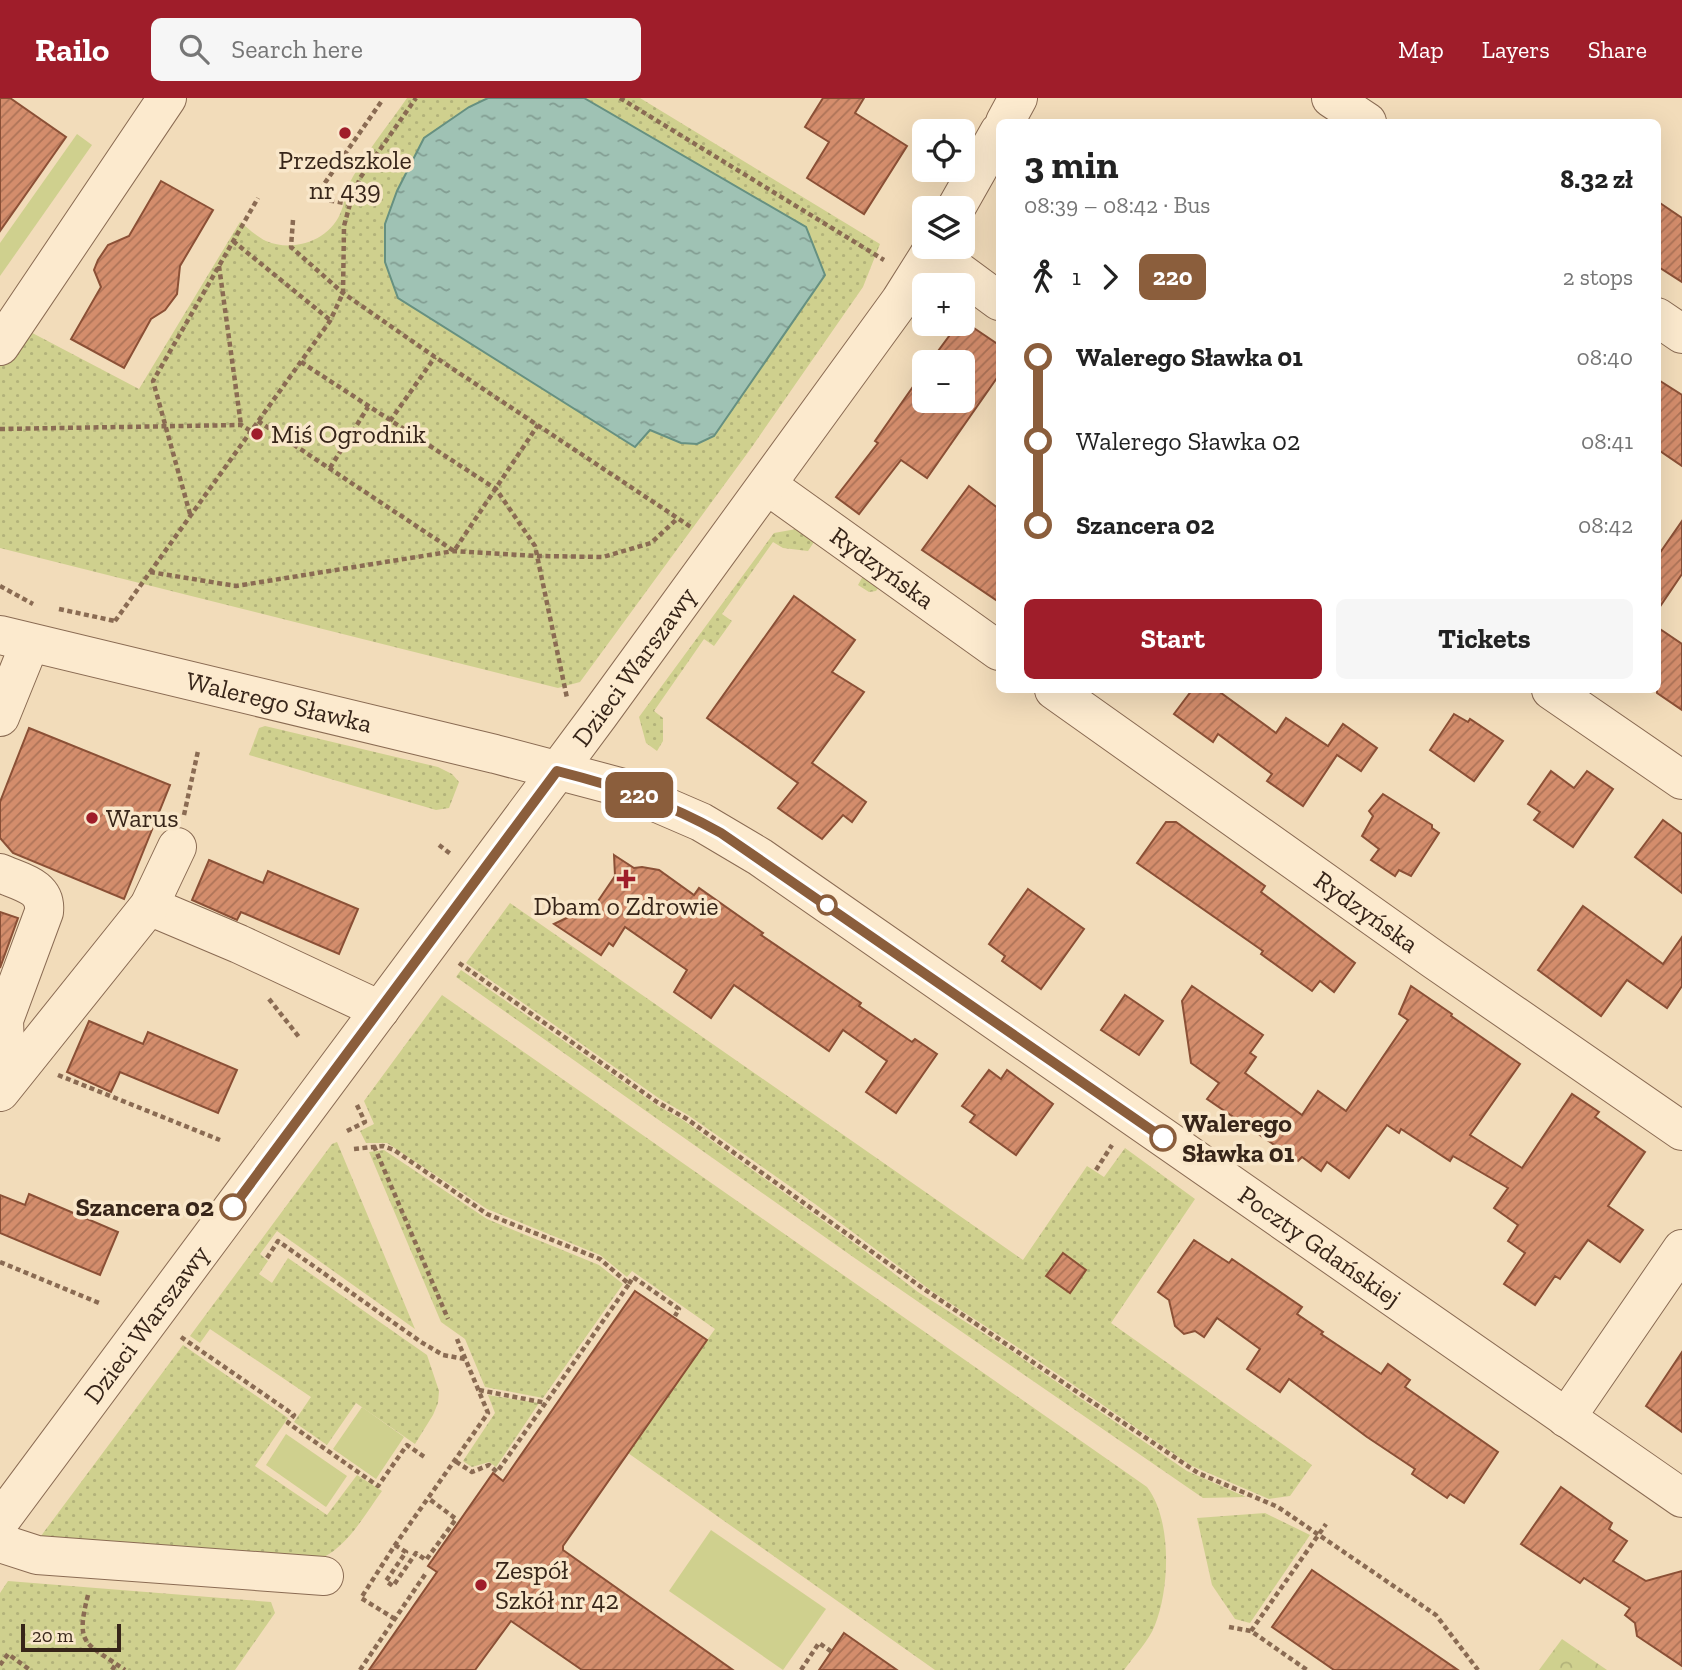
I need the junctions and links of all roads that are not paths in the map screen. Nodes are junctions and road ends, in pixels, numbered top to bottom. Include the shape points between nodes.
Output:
1 (167, 98) edge
2 (1018, 98) edge
3 (1331, 98) edge
4 (1007, 119) edge
5 (1362, 119) edge
6 (996, 137) edge
7 (963, 196) edge
8 (926, 259) edge
9 (945, 259) edge
10 (996, 299) edge
11 (1661, 320) edge
12 (1682, 334) edge
13 (0, 346) edge
14 (767, 485) junction
15 (15, 639) edge
16 (996, 649) edge
17 (1058, 693) edge
18 (1555, 693) edge
19 (0, 717) edge
20 (557, 771) junction
21 (1682, 780) edge
22 (177, 847) road end
23 (0, 873) edge
24 (149, 906) junction
25 (380, 1010) junction
26 (22, 1077) edge
27 (1682, 1131) edge
28 (1682, 1249) edge
29 (1566, 1418) junction
30 (1682, 1498) edge
31 (0, 1521) edge
32 (0, 1543) edge
33 (324, 1576) dead end

1 - 13 street
2 - 4 street
3 - 5 street
6 - 7 street
8 - 14 street, Dzieci Warszawy via 900,302
9 - 10 street
11 - 12 street
14 - 16 street, Rydzyńska
14 - 20 street, Dzieci Warszawy
15 - 19 street
15 - 20 street, Walerego Sławka
17 - 27 street, Rydzyńska
18 - 21 street
20 - 25 street, Dzieci Warszawy
20 - 29 street, Poczty Gdańskiej via 659,802 740,845
22 - 24 street
23 - 26 street via 36,889 45,902 4,1020 5,1049
24 - 25 street
24 - 26 street
25 - 31 street, Dzieci Warszawy
28 - 29 street
29 - 30 street, Poczty Gdańskiej
32 - 33 street via 37,1555

